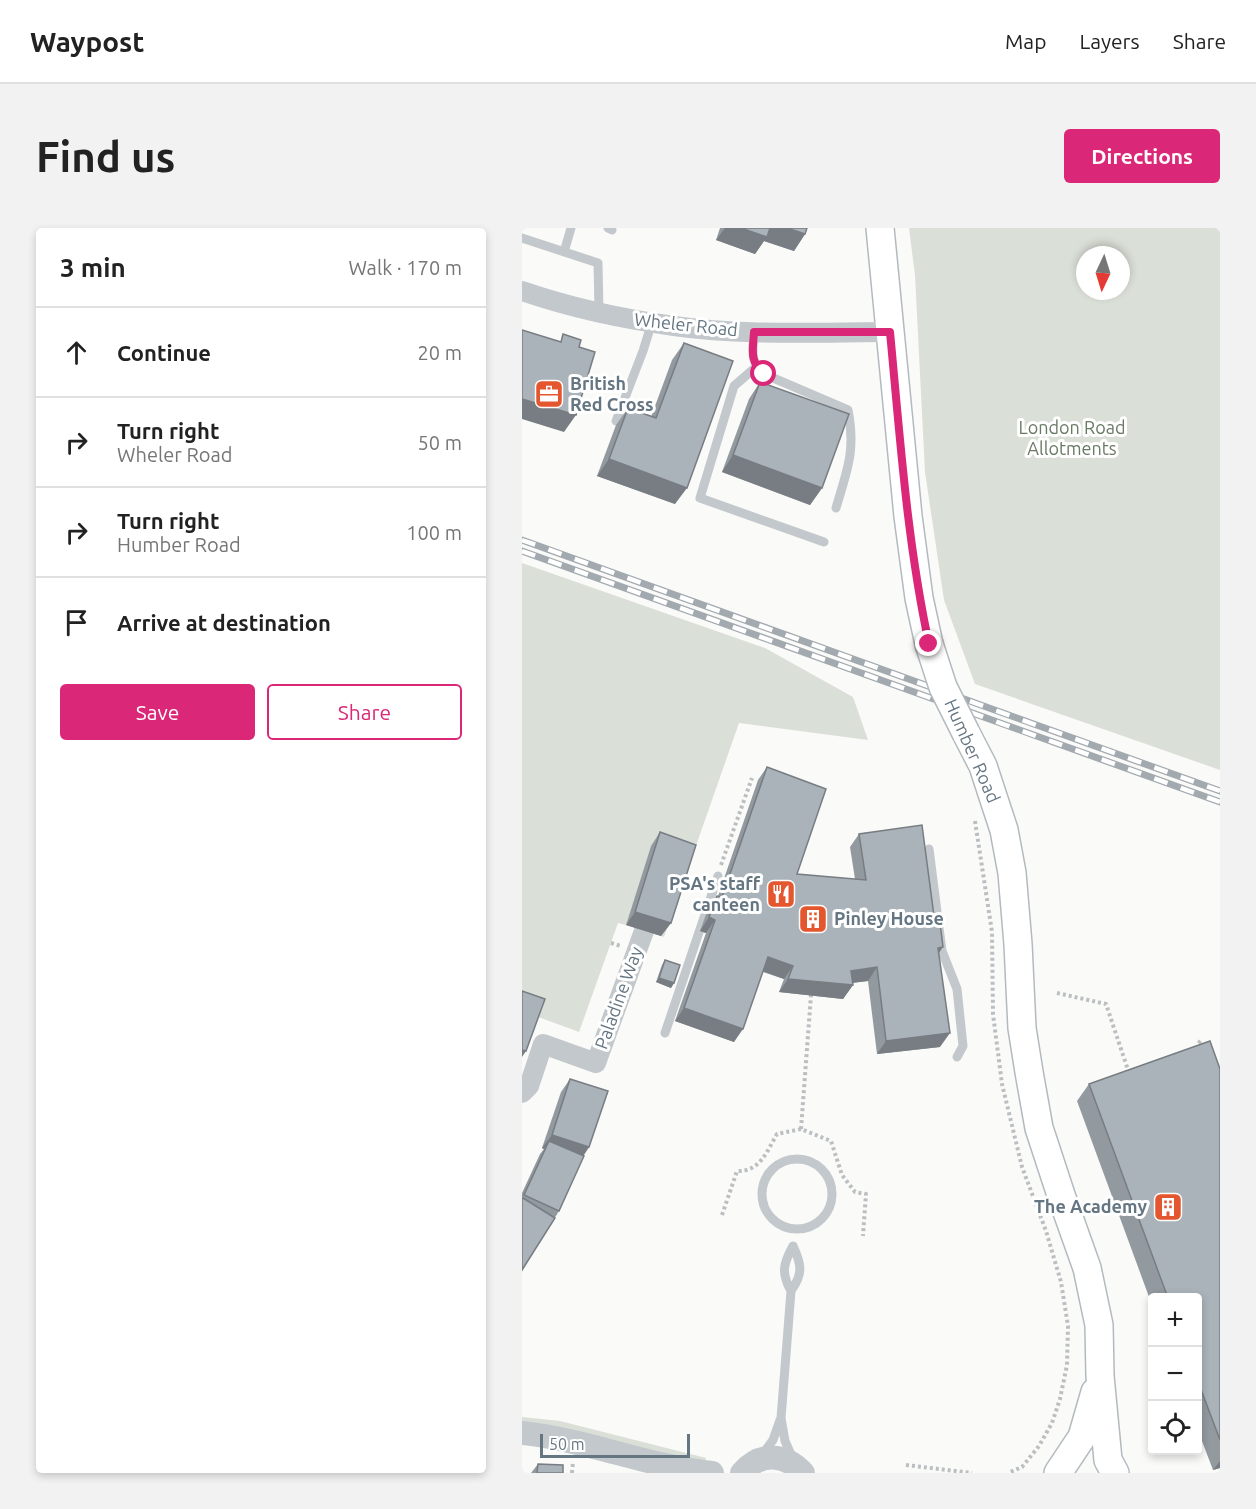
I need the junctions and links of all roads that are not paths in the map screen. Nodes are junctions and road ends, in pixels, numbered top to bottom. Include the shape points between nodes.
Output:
1 (572, 228) edge
2 (880, 228) edge
3 (522, 238) edge
4 (564, 252) junction
5 (522, 291) edge
6 (599, 312) junction
7 (652, 322) junction
8 (754, 332) junction
9 (890, 332) junction
10 (756, 367) junction
11 (616, 421) dead end
12 (836, 508) dead end
13 (824, 542) dead end
14 (929, 849) dead end
15 (718, 876) road end
16 (644, 931) edge
17 (665, 1033) dead end
18 (957, 1058) dead end
19 (522, 1093) edge
20 (795, 1228) junction
21 (793, 1246) junction
22 (791, 1291) junction
23 (1100, 1376) junction
24 (781, 1418) junction
25 (522, 1433) edge
26 (741, 1469) edge
27 (799, 1469) edge
28 (686, 1471) edge
29 (712, 1473) edge
30 (1058, 1473) edge
31 (1116, 1473) edge

1 - 4 lane
2 - 9 main road, Humber Road
3 - 4 lane
4 - 6 lane via 598,263
5 - 6 street, Wheler Road
6 - 7 street, Wheler Road
7 - 8 street, Wheler Road
7 - 11 lane
8 - 9 street, Wheler Road
8 - 10 lane
9 - 23 main road, Humber Road, bridge via 919,598 943,687 983,766 1004,830 1012,873 1022,1028 1029,1072 1039,1128 1087,1268 1099,1325
10 - 12 lane via 848,410 851,456
10 - 13 lane via 734,386 700,498
14 - 18 lane via 942,951 957,989 963,1047
15 - 17 lane
16 - 19 street, Paladine Way via 596,1063 543,1044 529,1086
20 - 20 lane via 772,1219 762,1198 771,1171 796,1159 818,1166 832,1191 822,1219 803,1229
20 - 21 lane
21 - 22 lane via 785,1260 784,1279
21 - 22 lane via 800,1261 799,1280
22 - 24 lane
23 - 30 main road, Humber Road via 1082,1437
23 - 31 main road, Humber Road via 1108,1460
24 - 26 lane via 772,1440
24 - 27 lane via 785,1441
25 - 28 street via 575,1442
26 - 27 street via 770,1457 783,1458
28 - 29 street

